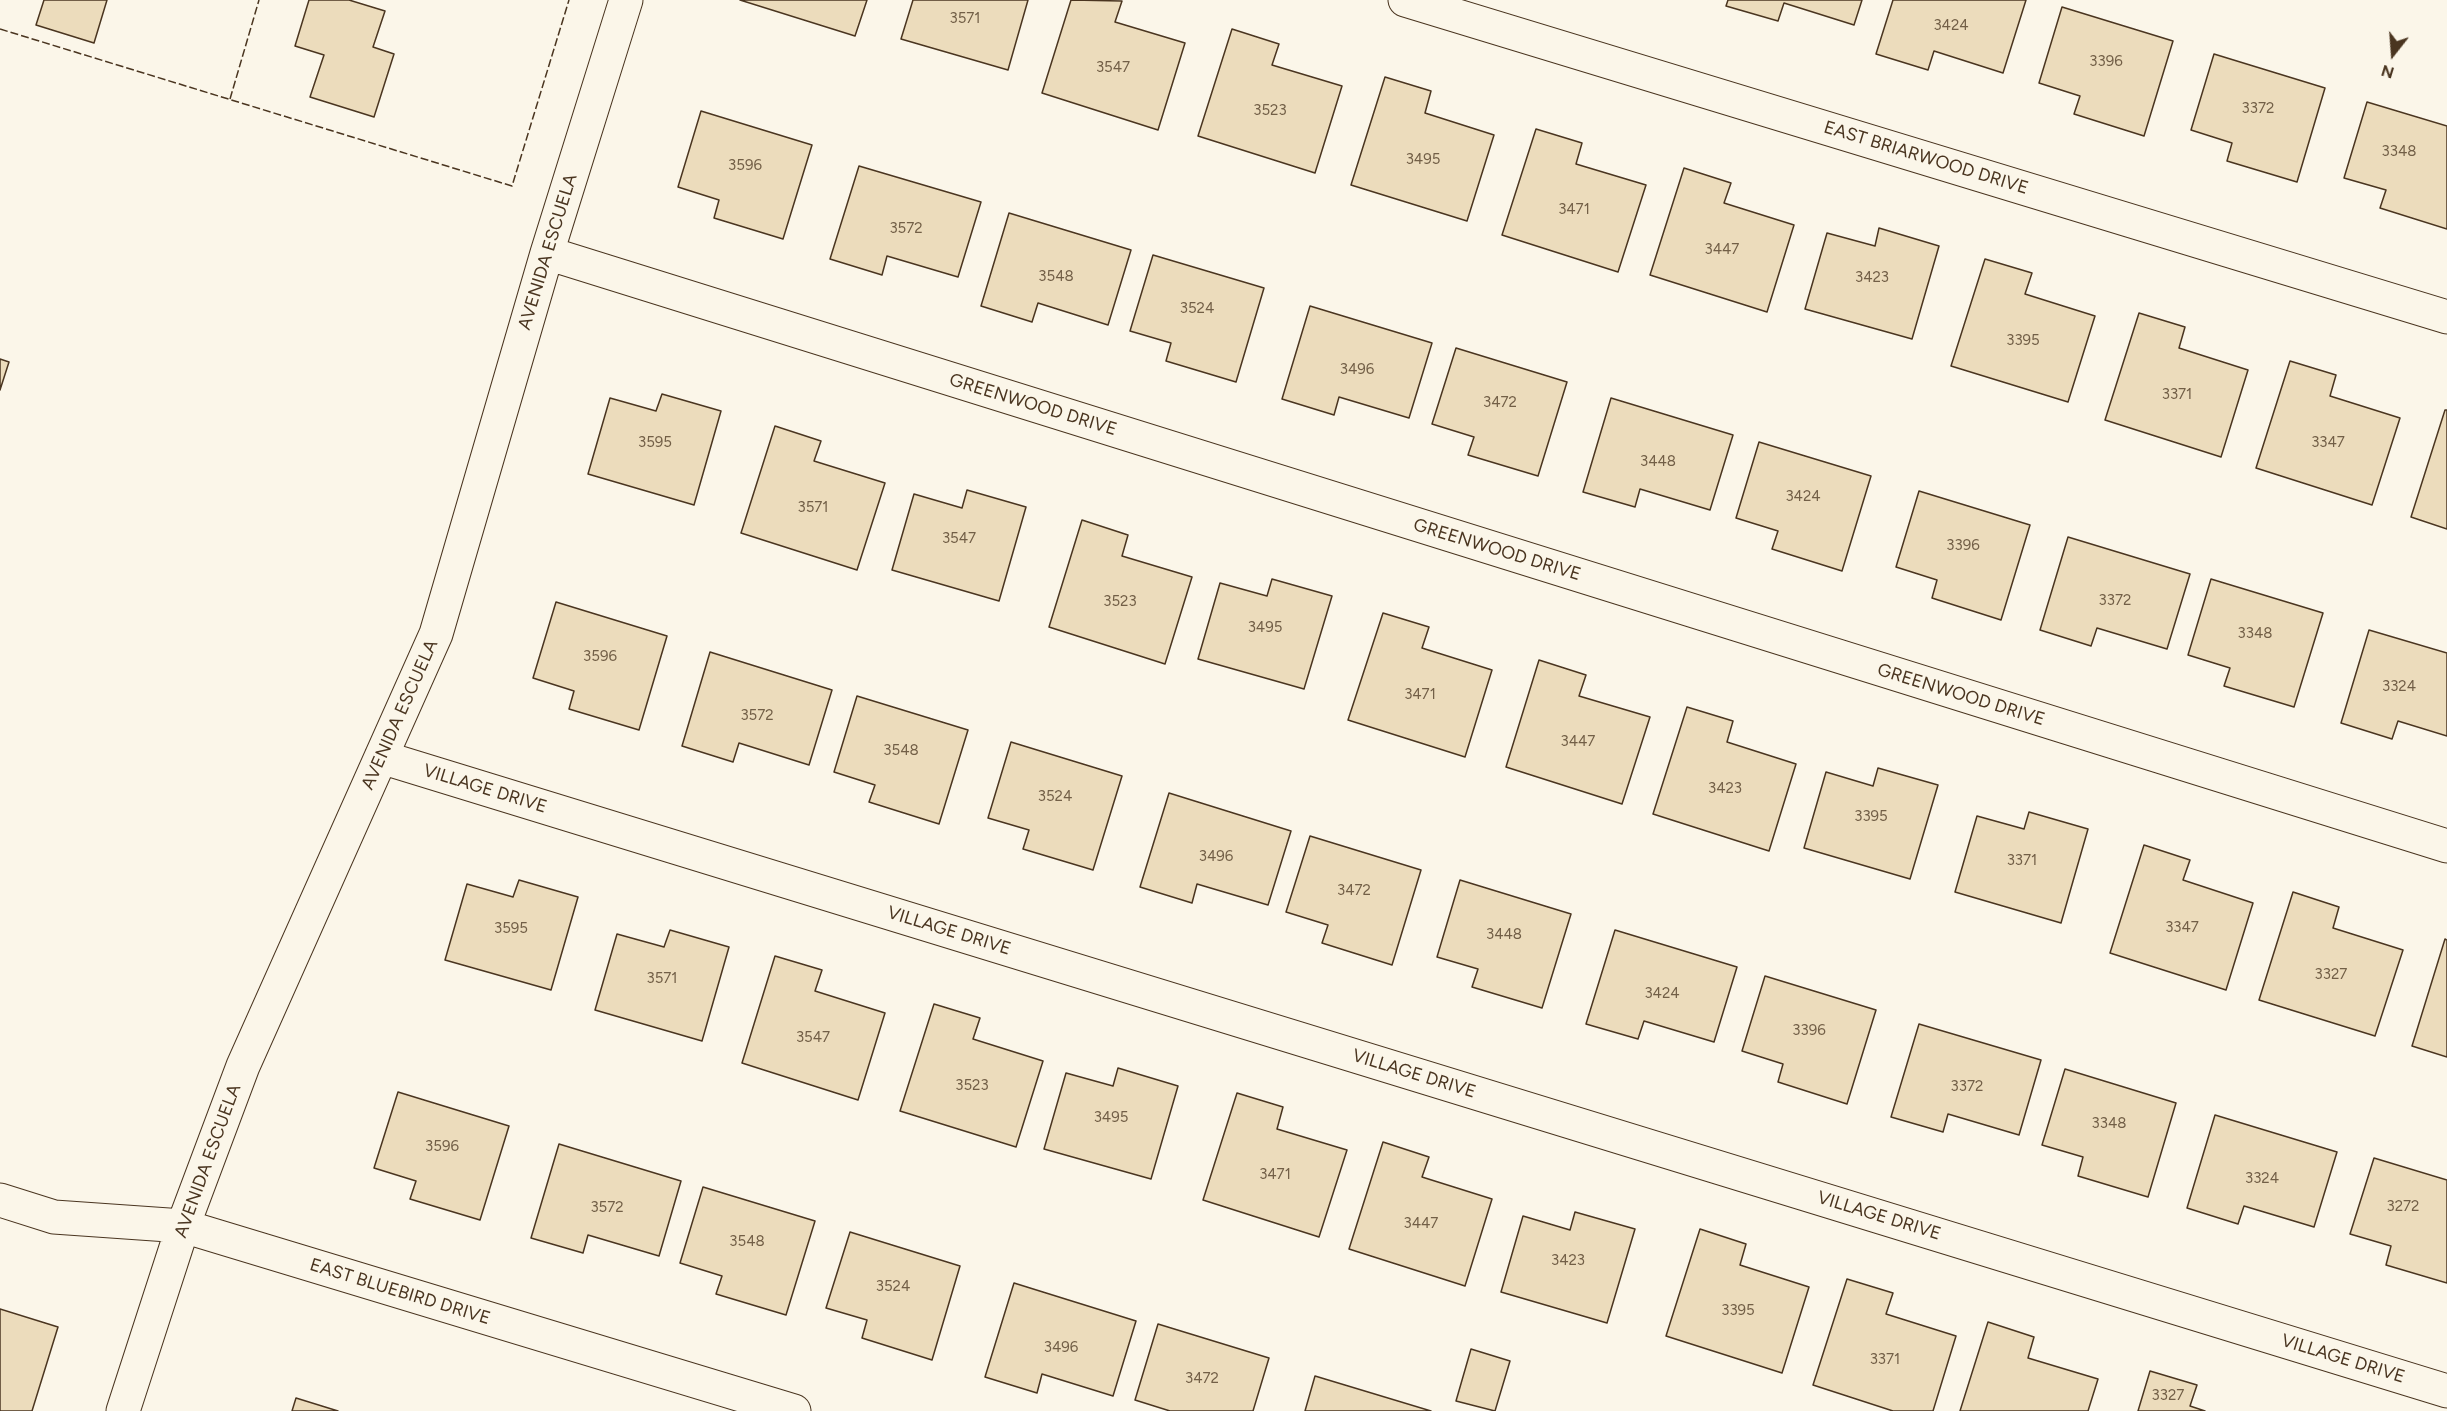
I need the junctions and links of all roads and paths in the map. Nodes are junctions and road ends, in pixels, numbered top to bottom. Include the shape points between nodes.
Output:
1 (626, 0) edge
2 (1405, 0) edge
3 (547, 253) junction
4 (2447, 317) edge
5 (381, 757) junction
6 (2447, 846) edge
7 (0, 1200) edge
8 (183, 1226) junction
9 (2447, 1391) edge
10 (123, 1411) edge
11 (794, 1411) edge

1 - 3 street, AVENIDA ESCUELA
2 - 4 street, EAST BRIARWOOD DRIVE
3 - 5 street, AVENIDA ESCUELA via 436,634
3 - 6 street, GREENWOOD DRIVE
5 - 8 street, AVENIDA ESCUELA via 243,1066
5 - 9 street, VILLAGE DRIVE
7 - 8 street, EAST BLUEBIRD DRIVE via 54,1217
8 - 10 street, AVENIDA ESCUELA
8 - 11 street, EAST BLUEBIRD DRIVE

